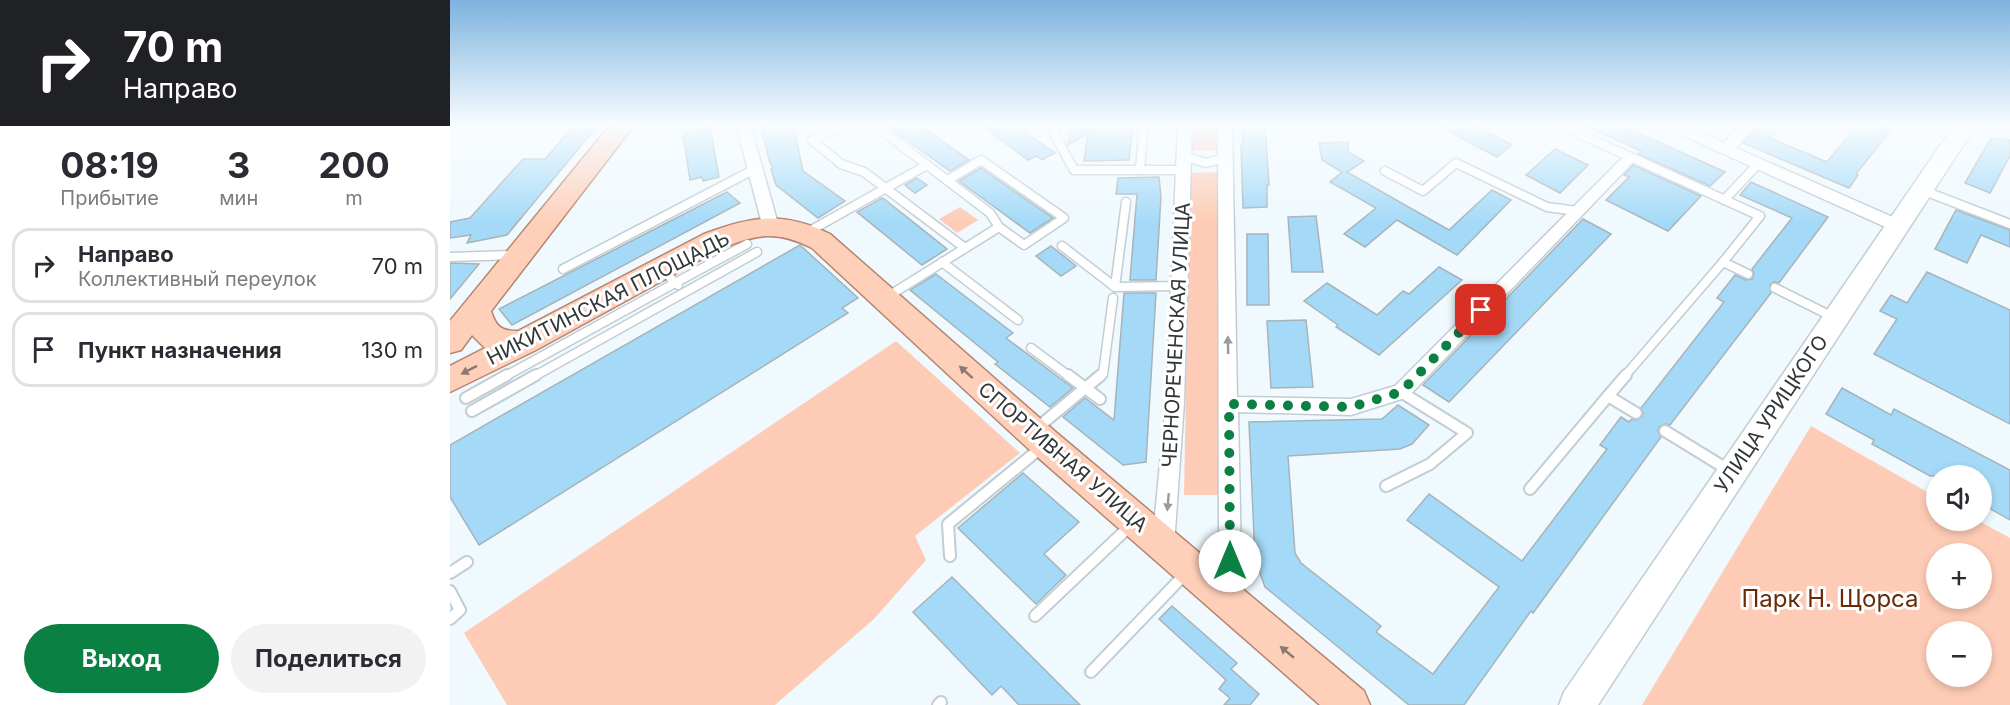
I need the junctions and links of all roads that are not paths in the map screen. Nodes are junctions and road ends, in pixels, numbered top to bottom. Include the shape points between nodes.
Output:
1 (596, 157) edge
2 (751, 157) edge
3 (832, 157) edge
4 (916, 157) edge
5 (1067, 157) edge
6 (1141, 157) edge
7 (1184, 157) edge
8 (1744, 157) edge
9 (1944, 157) edge
10 (1225, 158) joint
11 (1630, 158) joint
12 (1184, 163) junction
13 (1758, 163) junction
14 (927, 165) junction
15 (754, 169) junction
16 (1140, 170) junction
17 (1385, 171) dead end
18 (948, 180) junction
19 (886, 188) junction
20 (1922, 190) junction
21 (1724, 200) junction
22 (1126, 202) dead end
23 (1577, 212) junction
24 (2010, 224) edge
25 (1898, 226) junction
26 (999, 227) junction
27 (804, 234) junction
28 (758, 240) junction
29 (1062, 246) dead end
30 (965, 248) junction
31 (517, 255) junction
32 (450, 257) edge
33 (942, 262) junction
34 (1723, 262) junction
35 (563, 269) dead end
36 (1748, 274) dead end
37 (669, 275) junction
38 (1180, 286) junction
39 (1114, 287) junction
40 (1775, 288) dead end
41 (685, 293) junction
42 (885, 298) junction
43 (1113, 298) dead end
44 (476, 308) junction
45 (1835, 318) junction
46 (1018, 320) dead end
47 (450, 342) edge
48 (525, 342) junction
49 (1031, 348) dead end
50 (1085, 388) junction
51 (458, 389) edge
52 (1401, 392) junction
53 (1608, 396) junction
54 (1100, 399) dead end
55 (1229, 404) junction
56 (472, 411) dead end
57 (1636, 413) dead end
58 (1665, 431) dead end
59 (1039, 438) junction
60 (1732, 472) junction
61 (1386, 486) dead end
62 (1530, 489) dead end
63 (1135, 521) junction
64 (1163, 546) junction
65 (950, 556) dead end
66 (467, 562) dead end
67 (1190, 569) junction
68 (450, 573) edge
69 (450, 591) edge
70 (1234, 606) junction
71 (1035, 616) dead end
72 (450, 619) edge
73 (1091, 672) dead end
74 (1334, 700) edge
75 (1577, 705) edge

1 - 31 main road
2 - 15 street
3 - 19 lane
4 - 14 lane
5 - 16 lane via 1074,170
6 - 16 lane
7 - 12 street, ЧЕРНОРЕЧЕНСКАЯ УЛИЦА
8 - 13 street
9 - 20 main road, УЛИЦА УРИЦКОГО
10 - 12 lane
55 -> 10 street
11 - 21 lane
11 - 23 street
12 - 16 lane
12 - 38 street, ЧЕРНОРЕЧЕНСКАЯ УЛИЦА
13 - 21 lane
13 - 25 street
14 - 18 lane
14 - 19 lane
15 - 28 street
15 - 35 lane
17 - 23 lane via 1423,191 1456,163 1547,207
18 - 26 lane via 990,213
18 - 26 lane via 981,160 1064,218 1024,245
19 - 27 lane
19 - 30 lane
20 - 24 lane
20 - 25 main road, УЛИЦА УРИЦКОГО
21 - 34 lane via 1760,216
22 - 39 lane
23 - 52 street
25 - 45 main road, УЛИЦА УРИЦКОГО
26 - 30 lane
27 - 28 main road, СПОРТИВНАЯ УЛИЦА
27 - 42 main road, СПОРТИВНАЯ УЛИЦА via 821,241
28 - 37 main road, НИКИТИНСКАЯ ПЛОЩАДЬ via 731,233
28 - 41 lane
29 - 39 lane
30 - 33 lane
31 - 32 lane
31 - 44 main road
33 - 42 lane
33 - 46 lane
34 - 36 lane
34 - 53 lane
37 - 41 lane
37 - 48 main road, НИКИТИНСКАЯ ПЛОЩАДЬ
37 - 51 lane
38 - 39 lane
38 -> 64 street, ЧЕРНОРЕЧЕНСКАЯ УЛИЦА
40 - 45 lane
41 - 56 lane
59 -> 42 main road, СПОРТИВНАЯ УЛИЦА
43 - 50 lane via 1103,374
44 - 47 main road
44 - 48 main road via 484,335
45 - 60 main road, УЛИЦА УРИЦКОГО
48 -> 51 main road, НИКИТИНСКАЯ ПЛОЩАДЬ
49 - 50 lane
50 - 54 lane
50 - 59 lane
52 - 55 street via 1351,407
52 - 61 lane via 1467,433 1438,461
53 - 57 lane
53 - 62 lane
55 - 70 street
58 - 60 lane
59 - 63 main road, СПОРТИВНАЯ УЛИЦА
59 - 65 lane via 948,524
60 - 75 main road, УЛИЦА УРИЦКОГО
63 - 64 main road, СПОРТИВНАЯ УЛИЦА
63 - 71 lane
64 - 67 main road, СПОРТИВНАЯ УЛИЦА
66 - 68 lane
67 - 70 main road, СПОРТИВНАЯ УЛИЦА
67 - 73 lane
69 - 72 lane via 460,610
74 -> 70 main road, СПОРТИВНАЯ УЛИЦА

